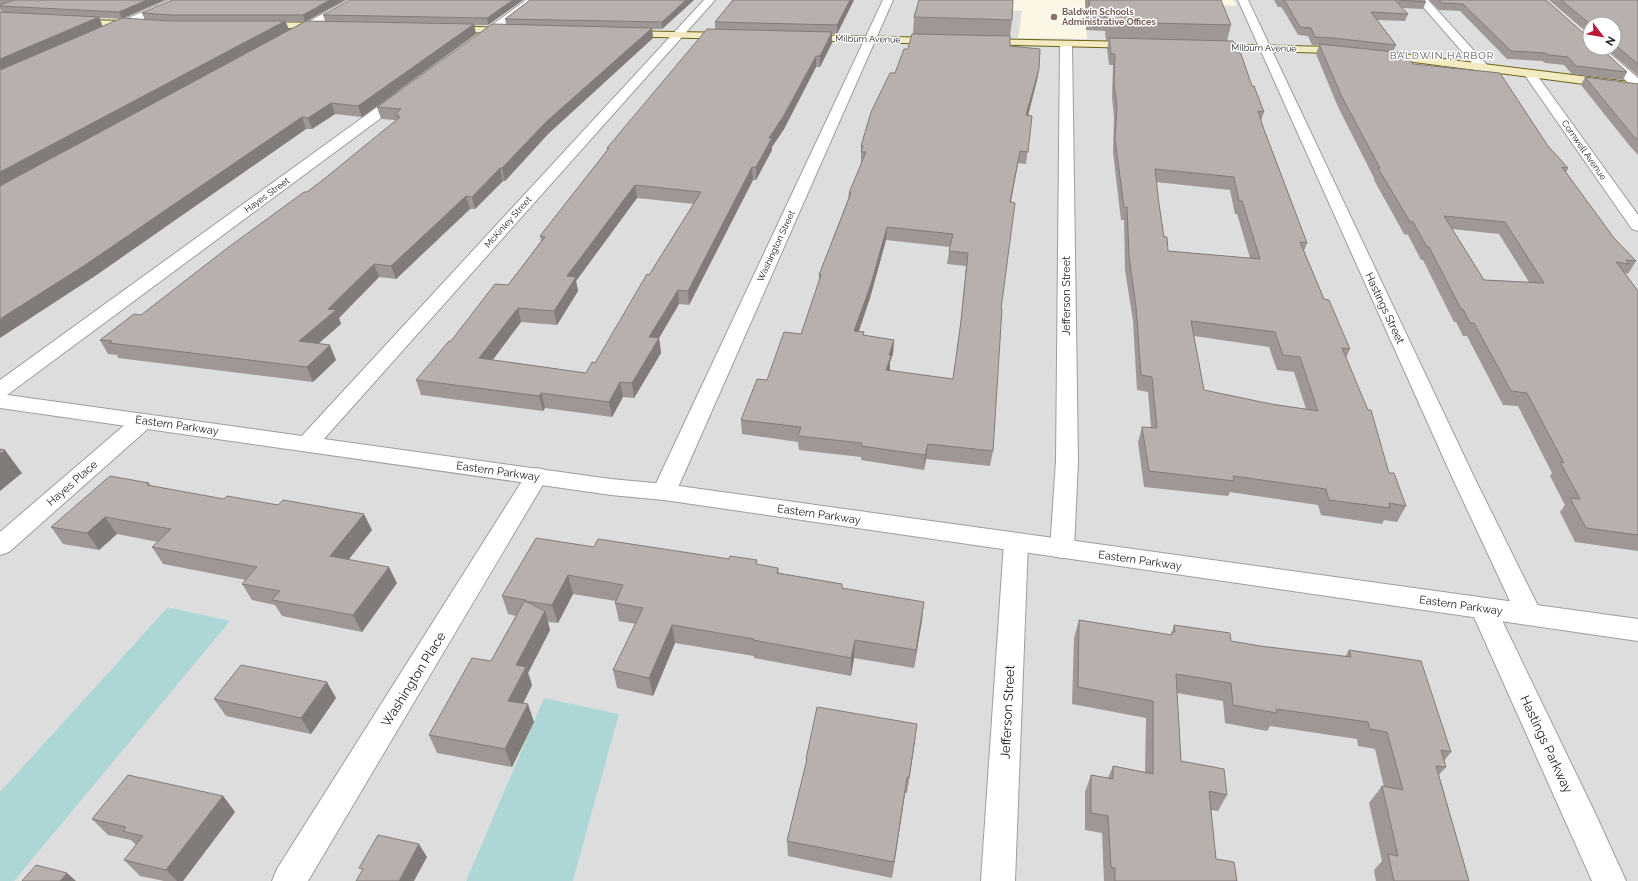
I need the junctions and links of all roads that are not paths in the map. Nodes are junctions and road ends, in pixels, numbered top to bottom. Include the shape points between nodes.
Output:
1 (178, 0) edge
2 (356, 0) edge
3 (533, 0) edge
4 (710, 0) edge
5 (888, 0) edge
6 (1243, 0) edge
7 (1422, 0) edge
8 (61, 21) edge
9 (123, 24) junction
10 (153, 25) edge
11 (250, 25) edge
12 (309, 26) junction
13 (341, 26) edge
14 (436, 29) edge
15 (492, 30) junction
16 (523, 31) edge
17 (608, 33) edge
18 (678, 35) junction
19 (740, 36) edge
20 (94, 37) edge
21 (794, 38) edge
22 (870, 39) junction
23 (281, 41) edge
24 (948, 41) edge
25 (972, 42) edge
26 (1066, 44) junction
27 (1146, 46) edge
28 (1194, 46) edge
29 (1265, 48) junction
30 (466, 49) edge
31 (1605, 56) edge
32 (1483, 68) junction
33 (1530, 74) junction
34 (415, 86) edge
35 (1638, 86) edge
36 (1638, 226) edge
37 (0, 390) edge
38 (0, 400) edge
39 (143, 421) junction
40 (307, 444) junction
41 (537, 476) junction
42 (664, 492) junction
43 (1016, 542) junction
44 (0, 546) edge
45 (1062, 549) junction
46 (1483, 608) junction
47 (1529, 614) junction
48 (1638, 630) edge
49 (289, 881) edge
50 (998, 881) edge
51 (1609, 881) edge

1 - 9 street
2 - 12 street
3 - 15 street
4 - 18 street, McKinley Street
5 - 22 street, Washington Street
6 - 29 street, Hastings Street
7 - 32 street
8 - 9 main road
9 - 10 main road
9 - 20 street
11 - 12 main road
12 - 13 main road
12 - 23 street
14 - 15 main road
15 - 16 main road
15 - 30 street
17 - 18 main road
18 - 19 main road
18 - 40 street, McKinley Street
21 - 22 main road, Milburn Avenue
22 - 24 main road, Milburn Avenue
22 - 42 street, Washington Street
25 - 26 main road
26 - 27 main road
26 - 45 street, Jefferson Street via 1066,461
28 - 29 main road, Milburn Avenue
29 - 32 main road, Milburn Avenue via 1330,50
29 - 47 street, Hastings Street
31 - 35 street
32 - 33 main road, Milburn Avenue
33 - 35 main road, Milburn Avenue
33 - 36 street, Cornwell Avenue
34 - 37 street, Hayes Street
38 - 39 street, Eastern Parkway
39 - 40 street, Eastern Parkway
39 - 44 street, Hayes Place
40 - 41 street, Eastern Parkway
41 - 42 street, Eastern Parkway
41 - 49 street, Washington Place
42 - 43 street, Eastern Parkway
43 - 45 street, Eastern Parkway
43 - 50 street, Jefferson Street
45 - 46 street, Eastern Parkway
46 - 47 street, Eastern Parkway
46 - 51 street, Hastings Parkway via 1586,826
47 - 48 street, Eastern Parkway

